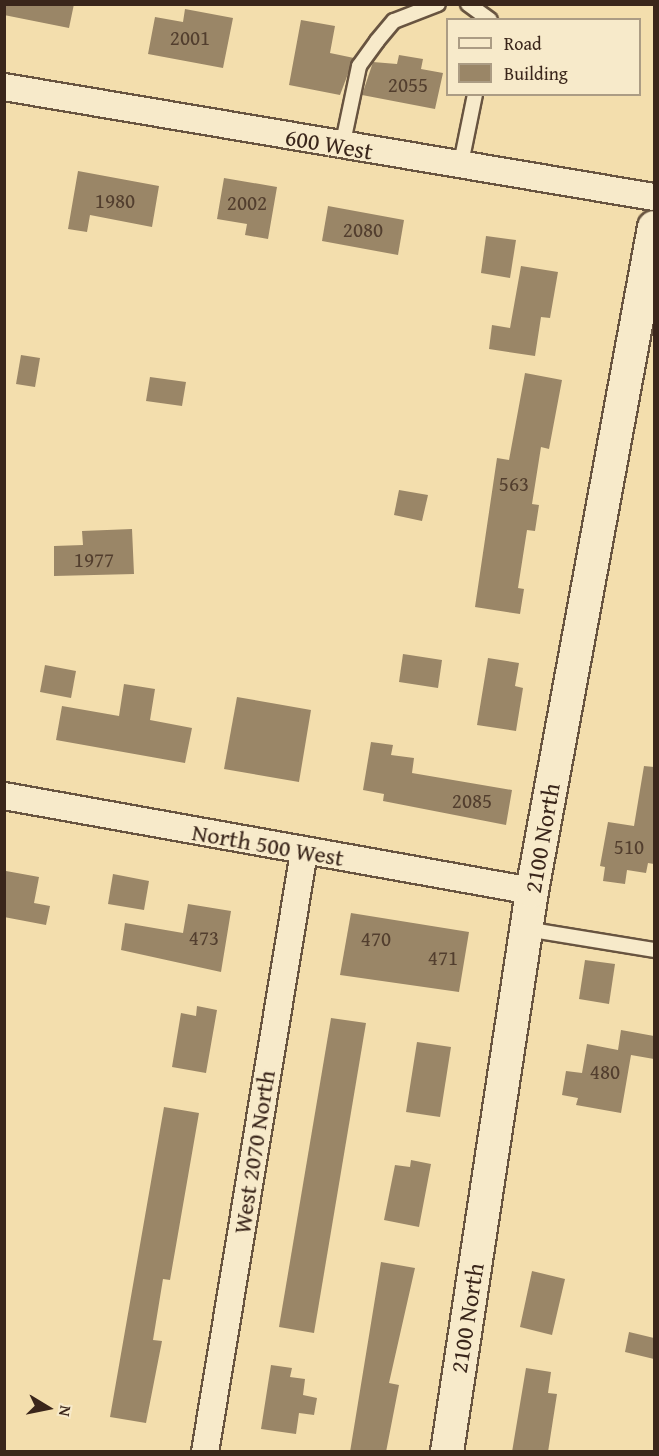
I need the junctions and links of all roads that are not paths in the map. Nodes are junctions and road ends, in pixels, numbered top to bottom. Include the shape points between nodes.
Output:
1 (438, 4) edge
2 (468, 4) edge
3 (487, 18) edge
4 (4, 87) edge
5 (475, 96) edge
6 (342, 147) junction
7 (460, 168) junction
8 (654, 197) edge
9 (654, 227) edge
10 (4, 796) edge
11 (304, 852) junction
12 (532, 891) junction
13 (526, 929) junction
14 (654, 950) edge
15 (205, 1452) edge
16 (447, 1452) edge

1 - 6 lane via 394,21 359,66
2 - 3 lane
4 - 6 street, 600 West
5 - 7 lane
6 - 7 street, 600 West
7 - 8 street, 600 West
9 - 12 street, 2100 North
10 - 11 street, North 500 West
11 - 12 street, North 500 West
11 - 15 street, West 2070 North
12 - 13 street, 2100 North
13 - 14 lane
13 - 16 street, 2100 North

